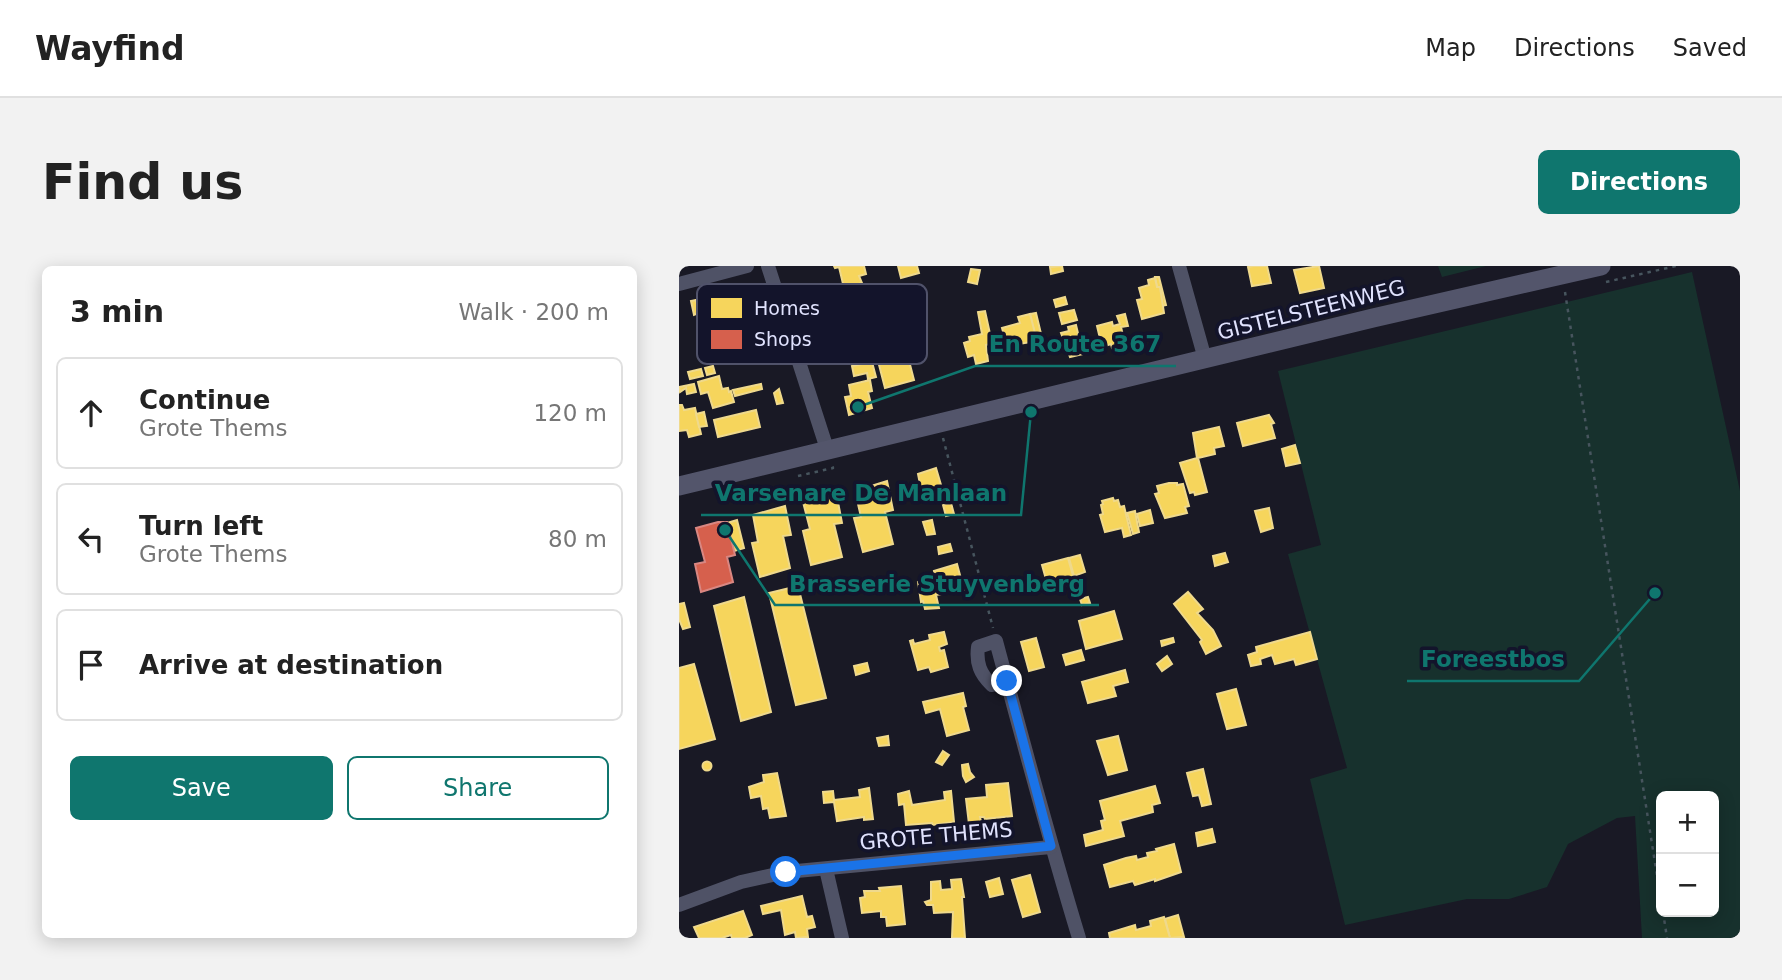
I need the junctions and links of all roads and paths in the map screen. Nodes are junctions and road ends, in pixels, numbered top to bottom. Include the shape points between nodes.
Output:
1 (747, 266) edge
2 (768, 266) edge
3 (1179, 266) edge
4 (1676, 266) edge
5 (1562, 275) junction
6 (1602, 275) edge
7 (774, 284) edge
8 (679, 285) edge
9 (1205, 359) junction
10 (800, 364) edge
11 (939, 424) junction
12 (828, 452) junction
13 (679, 486) edge
14 (996, 641) junction
15 (1007, 681) junction
16 (1051, 846) junction
17 (826, 869) junction
18 (1656, 869) edge
19 (679, 905) edge
20 (1664, 917) edge
21 (842, 938) edge
22 (1079, 938) edge
23 (1667, 938) edge

1 - 8 street
2 - 7 street
3 - 9 street, GISTELSTEENWEG
4 - 6 path
5 - 6 main road, GISTELSTEENWEG
5 - 9 main road, GISTELSTEENWEG
5 - 18 path
9 - 11 main road, GISTELSTEENWEG
10 - 12 street
11 - 12 main road, GISTELSTEENWEG
11 - 14 path
12 - 13 main road, GISTELSTEENWEG
14 - 15 street, GROTE THEMS
14 - 15 street via 978,647 981,675 992,685
15 - 16 street, GROTE THEMS
16 - 17 street, GROTE THEMS
16 - 22 street, GROTE THEMS
17 - 19 street, GROTE THEMS via 748,880
17 - 21 street
20 - 23 path

